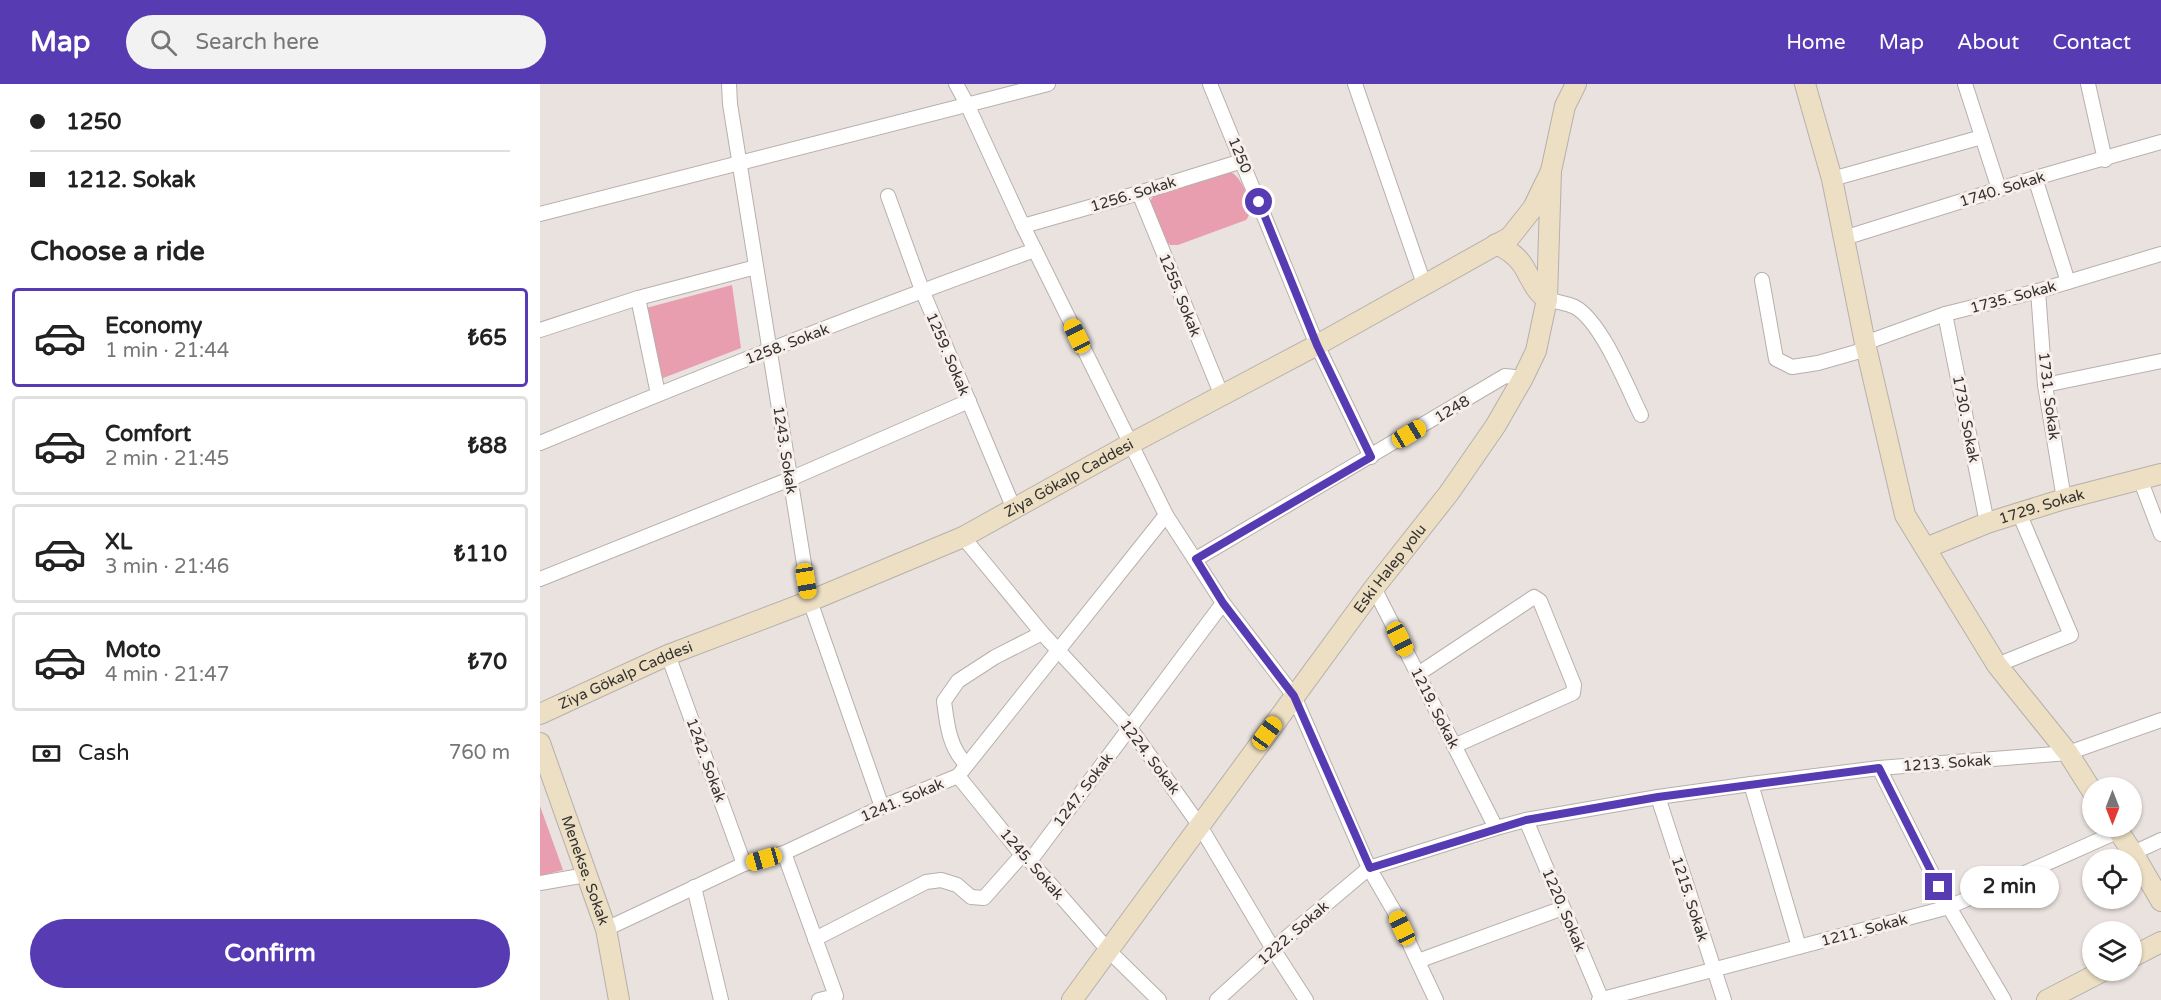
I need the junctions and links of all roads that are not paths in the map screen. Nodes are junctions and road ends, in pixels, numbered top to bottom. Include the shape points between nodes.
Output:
1 (729, 84) edge
2 (956, 84) edge
3 (1048, 84) edge
4 (1210, 84) edge
5 (1355, 84) edge
6 (1576, 84) edge
7 (1805, 84) edge
8 (1965, 84) edge
9 (2088, 84) edge
10 (967, 104) junction
11 (1982, 137) junction
12 (2161, 142) edge
13 (2105, 160) junction
14 (1242, 161) junction
15 (740, 163) junction
16 (1551, 171) junction
17 (2035, 178) junction
18 (1832, 180) junction
19 (1999, 189) junction
20 (1139, 194) junction
21 (888, 196) dead end
22 (540, 214) edge
23 (1023, 226) junction
24 (1844, 238) junction
25 (1496, 244) junction
26 (1035, 250) junction
27 (2161, 254) edge
28 (756, 267) junction
29 (1762, 280) dead end
30 (2068, 282) junction
31 (1424, 284) junction
32 (922, 290) junction
33 (2038, 291) junction
34 (638, 298) junction
35 (1547, 299) junction
36 (1945, 314) junction
37 (540, 330) edge
38 (1317, 345) junction
39 (1866, 346) junction
40 (768, 351) junction
41 (2161, 362) edge
42 (1523, 378) junction
43 (2045, 386) junction
44 (658, 394) junction
45 (1222, 396) junction
46 (969, 401) junction
47 (1641, 415) dead end
48 (540, 443) edge
49 (1130, 444) junction
50 (1371, 457) junction
51 (2161, 474) edge
52 (790, 479) junction
53 (2140, 479) junction
54 (2064, 500) junction
55 (1014, 509) junction
56 (2019, 513) junction
57 (1166, 515) junction
58 (1987, 523) junction
59 (2161, 534) edge
60 (963, 537) junction
61 (1926, 548) junction
62 (1196, 559) junction
63 (540, 579) edge
64 (1374, 588) junction
65 (810, 601) junction
66 (1223, 603) junction
67 (1042, 633) junction
68 (1058, 650) junction
69 (668, 655) junction
70 (1997, 665) junction
71 (1418, 674) junction
72 (1294, 696) junction
73 (540, 714) edge
74 (2161, 720) edge
75 (1130, 728) junction
76 (540, 743) edge
77 (1454, 746) junction
78 (2068, 753) junction
79 (1879, 768) junction
80 (962, 770) junction
81 (2083, 777) edge
82 (1751, 784) junction
83 (1658, 797) junction
84 (882, 807) junction
85 (1526, 820) junction
86 (1200, 826) junction
87 (1496, 828) junction
88 (2100, 837) edge
89 (2161, 840) edge
90 (2142, 849) edge
91 (784, 853) junction
92 (1026, 858) junction
93 (744, 864) junction
94 (1370, 868) junction
95 (2142, 868) edge
96 (586, 875) junction
97 (540, 883) edge
98 (694, 887) junction
99 (2161, 901) edge
100 (1949, 907) junction
101 (1563, 908) junction
102 (606, 929) junction
103 (815, 939) junction
104 (2161, 942) edge
105 (1799, 947) junction
106 (1273, 949) junction
107 (1108, 950) junction
108 (2142, 952) edge
109 (1418, 961) junction
110 (1713, 969) junction
111 (2084, 981) edge
112 (619, 1000) edge
113 (721, 1000) edge
114 (819, 1000) edge
115 (1072, 1000) edge
116 (1159, 1000) edge
117 (1218, 1000) edge
118 (1306, 1000) edge
119 (1436, 1000) edge
120 (1601, 1000) edge
121 (1724, 1000) edge
122 (2004, 1000) edge
123 (2047, 1000) edge

1 - 15 street, 1243. Sokak
2 - 10 street
3 - 10 street
4 - 14 street, 1250
5 - 31 street
6 - 16 street, Eski Halep yolu via 1565,106
7 - 18 street
8 - 11 street
9 - 13 street
10 - 15 street
10 - 23 street
11 - 18 street
11 - 19 street
12 - 13 street, 1740. Sokak
13 - 17 street, 1740. Sokak
14 - 20 street, 1256. Sokak
14 - 38 street, 1250
15 - 22 street
15 - 28 street, 1243. Sokak
16 - 25 street, Ziya Gökalp Caddesi via 1521,225
16 - 35 street, Eski Halep yolu
17 - 19 street, 1740. Sokak
17 - 30 street
18 - 24 street
19 - 24 street, 1740. Sokak
20 - 23 street, 1256. Sokak
20 - 45 street, 1255. Sokak
21 - 32 street, 1259. Sokak
23 - 26 street
24 - 39 street
25 - 31 street, Ziya Gökalp Caddesi
25 - 35 street via 1521,262 1540,296
26 - 32 street, 1258. Sokak
26 - 49 street
27 - 30 street, 1735. Sokak
28 - 34 street
28 - 40 street, 1243. Sokak
29 - 39 street, 1735. Sokak via 1776,359 1792,367 1818,363
30 - 33 street, 1735. Sokak
31 - 38 street, Ziya Gökalp Caddesi
32 - 40 street, 1258. Sokak
32 - 46 street, 1259. Sokak
33 - 36 street, 1735. Sokak
33 - 43 street, 1731. Sokak
34 - 37 street
34 - 44 street
35 - 42 street, Eski Halep yolu via 1536,351
35 - 47 street via 1574,306 1589,318
36 - 39 street, 1735. Sokak
36 - 58 street, 1730. Sokak
38 - 45 street, Ziya Gökalp Caddesi
38 - 50 street, 1250
39 - 61 street via 1905,515
40 - 44 street, 1258. Sokak
40 - 52 street, 1243. Sokak
41 - 43 street
42 - 50 street, 1248 via 1505,376
42 - 64 street, Eski Halep yolu via 1449,493
43 - 54 street, 1731. Sokak
44 - 48 street, 1258. Sokak
45 - 49 street, Ziya Gökalp Caddesi
46 - 52 street
46 - 55 street, 1259. Sokak
49 - 55 street, Ziya Gökalp Caddesi
49 - 57 street
50 - 62 street, 1248
51 - 53 street, 1729. Sokak
52 - 63 street
52 - 65 street, 1243. Sokak
53 - 54 street, 1729. Sokak
53 - 59 street
54 - 56 street, 1729. Sokak
55 - 60 street, Ziya Gökalp Caddesi
56 - 58 street, 1729. Sokak
56 - 70 street via 2071,635
57 - 62 street
57 - 68 street, 1241. Sokak
58 - 61 street, 1729. Sokak
60 - 65 street, Ziya Gökalp Caddesi
60 - 67 street, 1224. Sokak
61 - 70 street
62 - 66 street
64 - 71 street, 1219. Sokak
64 - 72 street, Eski Halep yolu
65 - 69 street, Ziya Gökalp Caddesi
65 - 84 street, 1243. Sokak
66 - 72 street
66 - 75 street, 1247. Sokak
67 - 68 street, 1224. Sokak
67 - 80 street, 1245. Sokak via 958,681 944,701 948,732
68 - 75 street, 1224. Sokak
68 - 80 street, 1241. Sokak
69 - 73 street, Ziya Gökalp Caddesi
69 - 93 street, 1242. Sokak
70 - 78 street
71 - 77 street, 1219. Sokak
71 - 77 street via 1533,597 1540,601 1574,685 1573,693
72 - 86 street, Eski Halep yolu
72 - 94 street
74 - 78 street, 1213. Sokak
75 - 86 street, 1224. Sokak
75 - 92 street, 1247. Sokak
76 - 96 street, Menekse. Sokak
77 - 87 street, 1219. Sokak
78 - 79 street, 1213. Sokak
78 - 81 street
79 - 82 street, 1213. Sokak
79 - 100 street
80 - 84 street, 1241. Sokak
80 - 92 street, 1245. Sokak
82 - 83 street, 1213. Sokak
82 - 105 street
83 - 85 street, 1213. Sokak
83 - 110 street, 1215. Sokak
84 - 91 street, 1241. Sokak
85 - 87 street, 1213. Sokak
85 - 101 street, 1220. Sokak
86 - 106 street, 1224. Sokak
86 - 107 street, Eski Halep yolu
87 - 94 street, 1213. Sokak
88 - 100 street, 1211. Sokak
89 - 90 street
91 - 93 street, 1241. Sokak
91 - 103 street
92 - 103 street, 1247. Sokak via 984,898 971,897 957,885 941,880 926,882
92 - 107 street, 1245. Sokak
93 - 98 street, 1241. Sokak
94 - 106 street, 1222. Sokak
94 - 109 street
95 - 99 street
96 - 97 street
96 - 102 street, Menekse. Sokak
98 - 102 street, 1241. Sokak
98 - 113 street
100 - 105 street, 1211. Sokak
100 - 122 street
101 - 109 street
101 - 120 street, 1220. Sokak
102 - 112 street, Menekse. Sokak
103 - 114 street via 836,996
104 - 108 street
105 - 110 street, 1211. Sokak
106 - 117 street, 1222. Sokak
106 - 118 street, 1224. Sokak
107 - 115 street, Eski Halep yolu
107 - 116 street, 1245. Sokak
109 - 119 street
110 - 120 street, 1211. Sokak
110 - 121 street, 1215. Sokak
111 - 123 street

